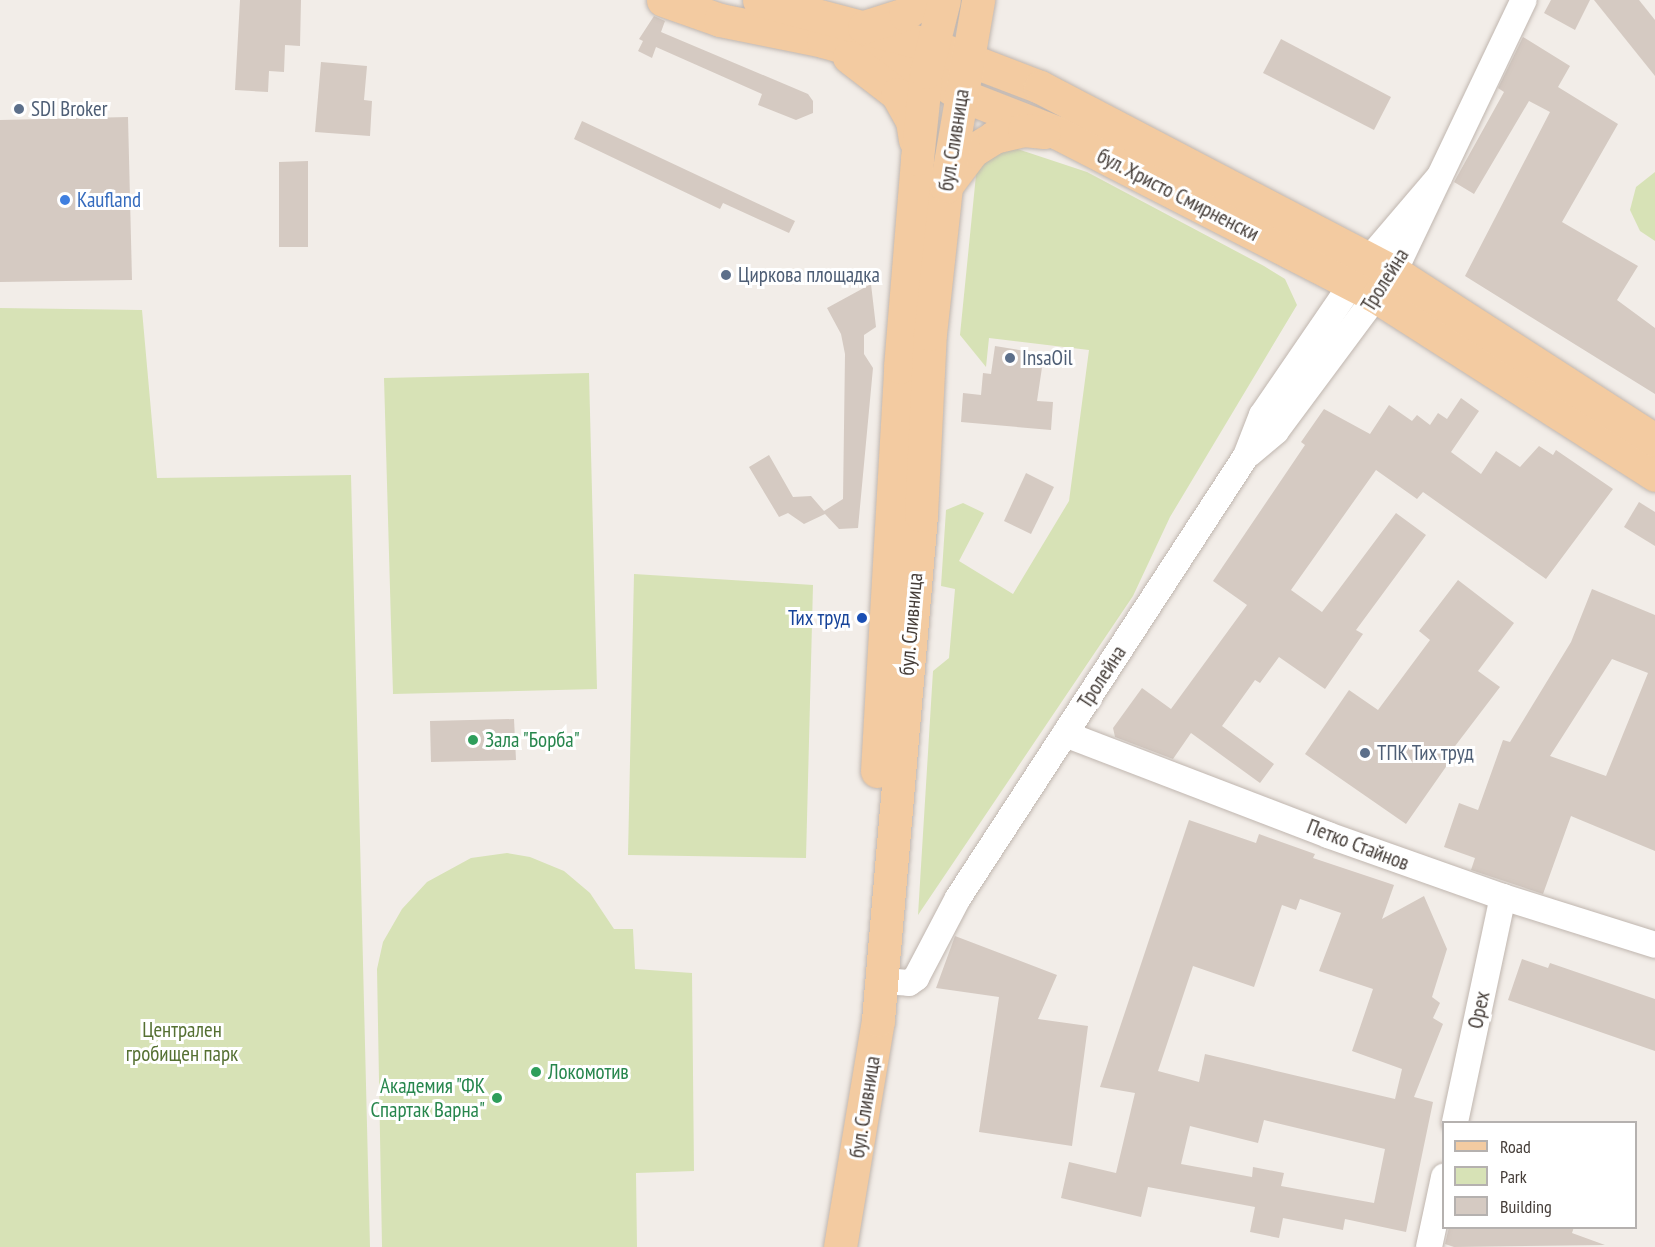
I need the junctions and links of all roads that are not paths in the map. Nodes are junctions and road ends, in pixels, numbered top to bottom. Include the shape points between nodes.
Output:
1 (663, 0) edge
2 (759, 0) edge
3 (924, 0) edge
4 (944, 0) edge
5 (980, 0) edge
6 (1524, 0) edge
7 (864, 27) junction
8 (823, 41) junction
9 (929, 59) junction
10 (968, 59) junction
11 (1040, 87) junction
12 (961, 95) junction
13 (1058, 133) junction
14 (917, 159) junction
15 (946, 186) junction
16 (1373, 278) junction
17 (1655, 440) edge
18 (1655, 475) edge
19 (1065, 734) junction
20 (1503, 897) junction
21 (1655, 945) edge
22 (882, 981) junction
23 (1455, 1121) edge
24 (1442, 1182) edge
25 (820, 1247) edge
26 (840, 1247) edge
27 (1429, 1247) edge

1 - 8 main road, бул. Христо Смирненски via 720,20
2 - 7 main road, бул. Христо Смирненски
3 - 7 main road via 905,14
4 - 9 main road, бул. Сливница
5 - 10 main road, бул. Сливница
5 - 11 main road via 986,25 1000,54
6 - 16 street, Тролейна via 1439,177
7 - 9 main road, бул. Христо Смирненски
8 - 9 main road, бул. Христо Смирненски
8 - 14 main road via 869,70 897,94 912,121
9 - 10 main road, бул. Христо Смирненски
9 - 12 main road, бул. Христо Смирненски
9 - 14 main road, бул. Сливница
10 - 11 main road, бул. Христо Смирненски
10 - 12 main road, бул. Сливница
11 - 16 main road, бул. Христо Смирненски
12 - 13 main road, бул. Христо Смирненски
12 - 15 main road, бул. Сливница
13 - 15 main road via 1024,130 994,137 972,151
13 - 16 main road, бул. Христо Смирненски
14 - 25 main road, бул. Сливница via 858,1020 849,1094
15 - 22 main road, бул. Сливница via 930,334 921,515
16 - 17 main road, бул. Христо Смирненски
16 - 18 main road, бул. Христо Смирненски
16 - 19 street, Тролейна via 1262,416 1246,456
19 - 20 street, Петко Стайнов
19 - 22 street, Тролейна via 958,898 913,981
20 - 21 street, Петко Стайнов
20 - 23 street, Орех
22 - 26 main road, бул. Сливница via 863,1126
24 - 27 street

